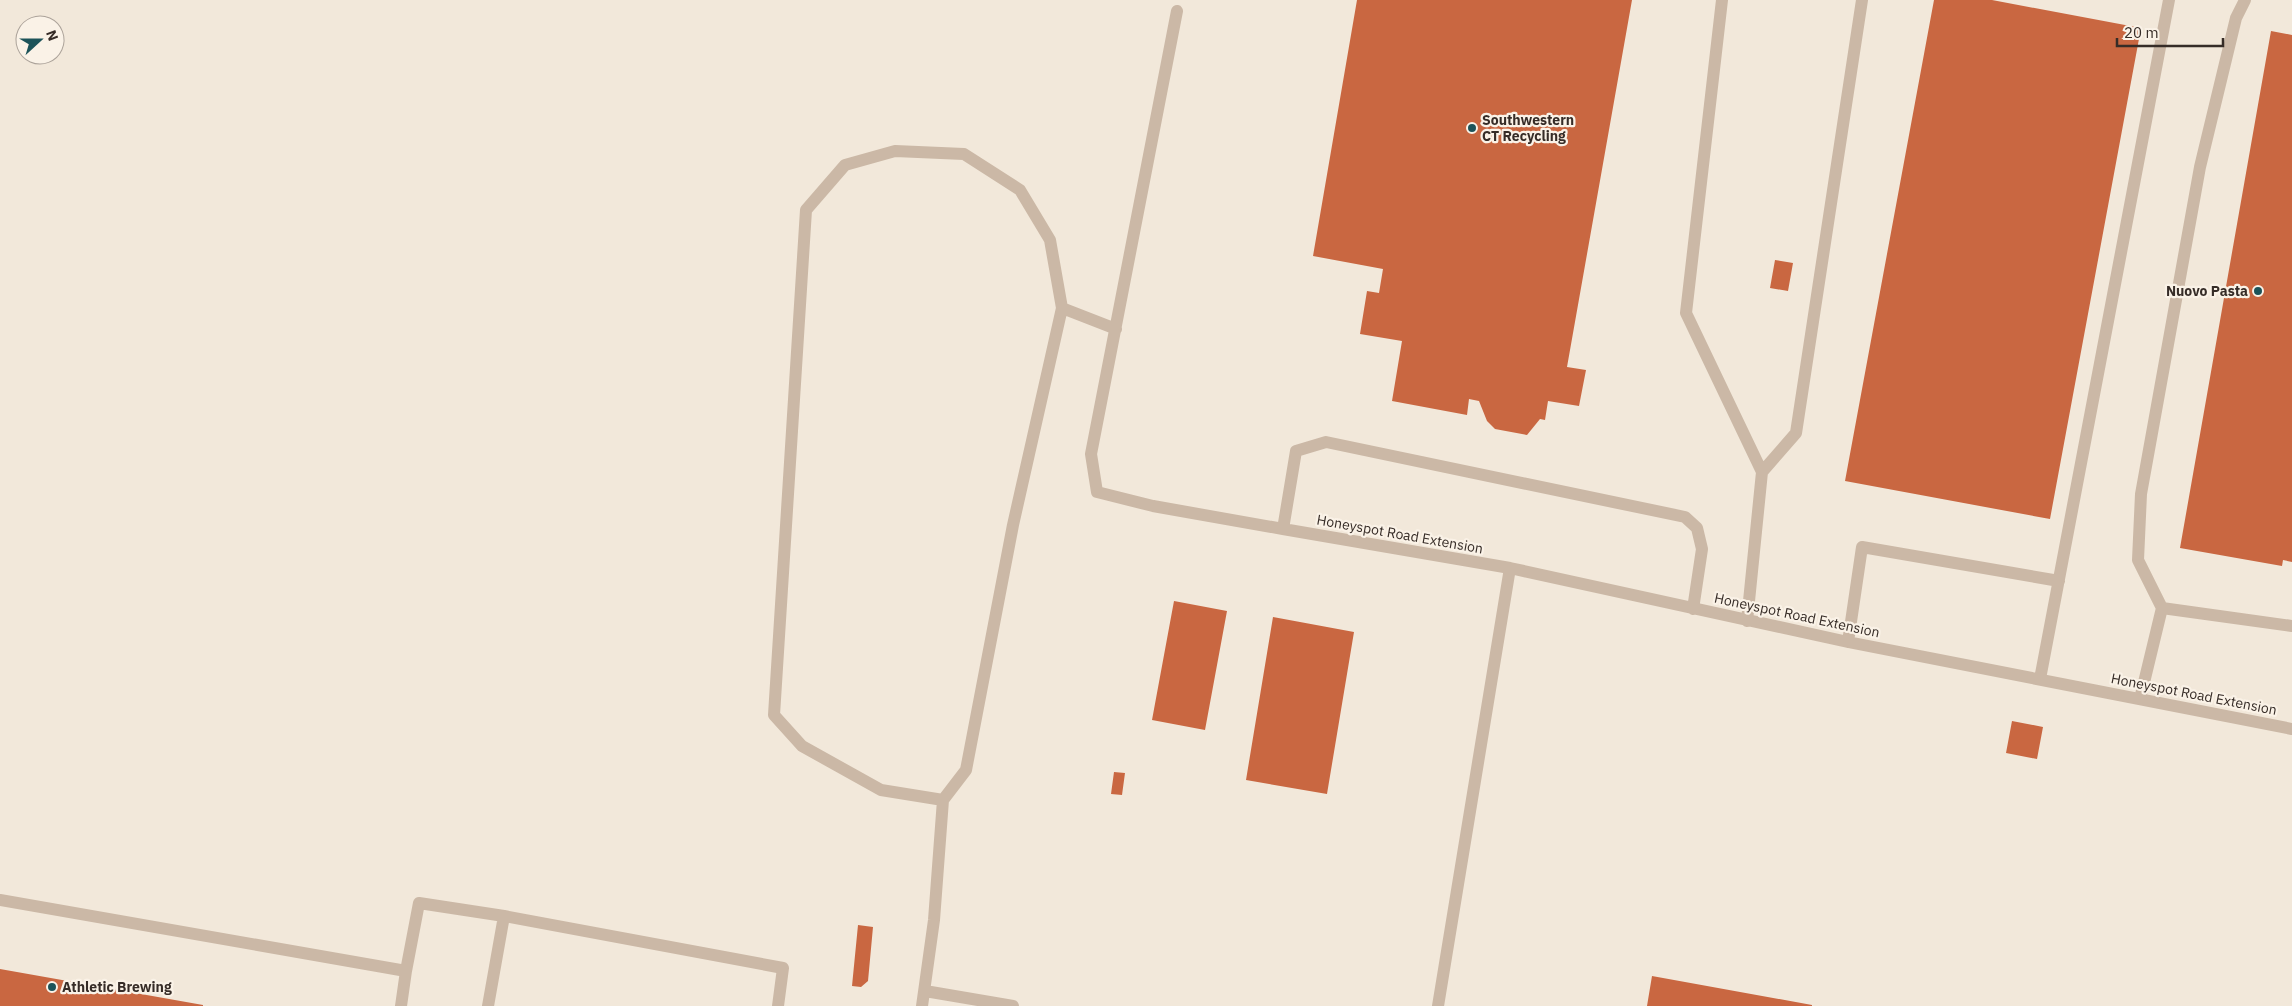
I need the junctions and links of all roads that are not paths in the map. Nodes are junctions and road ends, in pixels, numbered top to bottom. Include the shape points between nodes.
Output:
1 (1722, 0) edge
2 (1862, 0) edge
3 (2169, 0) edge
4 (2245, 0) edge
5 (1177, 11) dead end
6 (1062, 308) junction
7 (1116, 329) junction
8 (1762, 472) junction
9 (1290, 531) junction
10 (1510, 568) junction
11 (2059, 581) junction
12 (1693, 608) junction
13 (2162, 608) junction
14 (1747, 620) junction
15 (2292, 626) edge
16 (1848, 642) junction
17 (2040, 679) junction
18 (2140, 699) junction
19 (2292, 729) edge
20 (943, 800) junction
21 (0, 900) edge
22 (504, 916) junction
23 (406, 971) junction
24 (925, 991) junction
25 (400, 1006) edge
26 (489, 1006) edge
27 (778, 1006) edge
28 (922, 1006) edge
29 (1013, 1006) edge
30 (1438, 1006) edge

1 - 8 street via 1686,313
2 - 8 street via 1796,433
3 - 11 street
4 - 13 street via 2236,18 2200,167 2141,494 2138,560
5 - 7 street
6 - 7 street
6 - 20 street via 1013,525 966,770
6 - 20 street via 1050,240 1020,190 964,154 895,152 845,165 806,210 774,715 802,746 881,790
7 - 9 street, Honeyspot Road Extension via 1092,454 1097,492 1153,506
8 - 14 street
9 - 10 street, Honeyspot Road Extension
9 - 12 street via 1296,451 1326,442 1685,517 1697,528 1702,549
10 - 12 street, Honeyspot Road Extension
10 - 30 street
11 - 16 street via 1862,547
11 - 17 street
12 - 14 street, Honeyspot Road Extension
13 - 15 street
13 - 18 street
14 - 16 street, Honeyspot Road Extension
16 - 17 street, Honeyspot Road Extension
17 - 18 street, Honeyspot Road Extension
18 - 19 street, Honeyspot Road Extension
20 - 24 street
21 - 23 street
22 - 23 street via 419,903
22 - 26 street
22 - 27 street via 783,968
23 - 25 street
24 - 28 street
24 - 29 street

